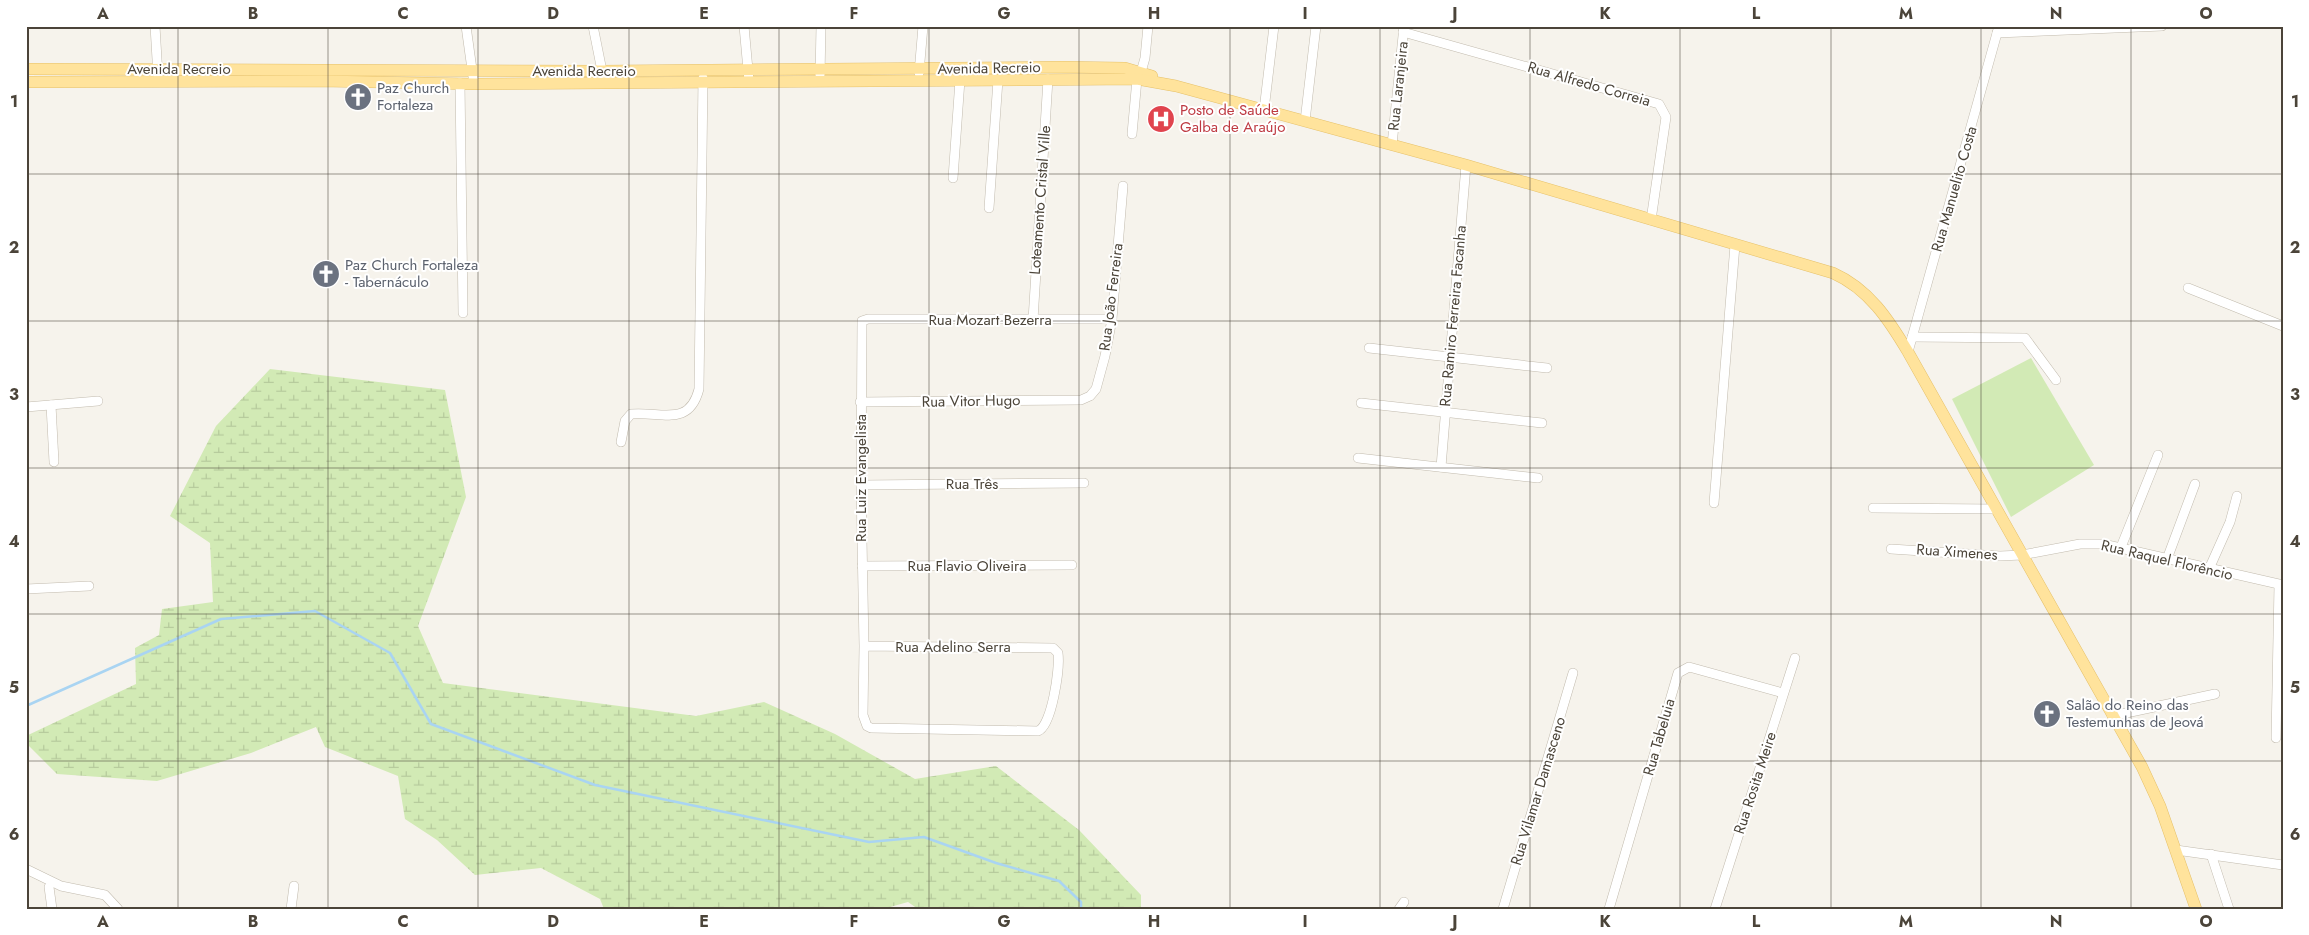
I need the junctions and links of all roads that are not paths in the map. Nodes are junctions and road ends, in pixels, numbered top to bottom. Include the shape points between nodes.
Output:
1 (155, 26) edge
2 (466, 26) edge
3 (594, 26) edge
4 (744, 26) edge
5 (821, 26) edge
6 (923, 26) edge
7 (1148, 26) edge
8 (1274, 26) edge
9 (1316, 26) edge
10 (2162, 26) edge
11 (1404, 29) edge
12 (1998, 30) edge
13 (157, 68) junction
14 (26, 69) edge
15 (322, 69) junction
16 (703, 70) junction
17 (473, 71) junction
18 (919, 74) junction
19 (1139, 75) junction
20 (603, 76) junction
21 (749, 76) junction
22 (820, 76) junction
23 (1048, 79) junction
24 (960, 80) junction
25 (998, 80) junction
26 (321, 81) junction
27 (26, 82) edge
28 (158, 82) junction
29 (460, 83) junction
30 (703, 83) junction
31 (474, 84) junction
32 (1264, 110) junction
33 (1304, 121) junction
34 (1132, 134) dead end
35 (1392, 145) junction
36 (1466, 165) junction
37 (953, 178) dead end
38 (1123, 186) dead end
39 (989, 208) dead end
40 (1651, 220) junction
41 (1735, 244) junction
42 (2188, 288) dead end
43 (463, 313) dead end
44 (868, 319) joint
45 (1112, 319) junction
46 (1033, 320) junction
47 (2283, 326) edge
48 (1912, 337) junction
49 (1369, 348) dead end
50 (1908, 352) junction
51 (1450, 357) junction
52 (1547, 368) dead end
53 (2056, 380) dead end
54 (1081, 400) joint
55 (98, 401) dead end
56 (860, 402) junction
57 (1361, 403) dead end
58 (51, 404) junction
59 (26, 407) edge
60 (1445, 413) junction
61 (1542, 423) dead end
62 (621, 442) dead end
63 (2158, 455) dead end
64 (1358, 458) dead end
65 (54, 462) dead end
66 (1441, 468) junction
67 (1538, 478) dead end
68 (1084, 484) dead end
69 (2195, 484) dead end
70 (861, 485) junction
71 (2237, 496) dead end
72 (1714, 502) dead end
73 (1872, 508) dead end
74 (1996, 509) junction
75 (2121, 547) junction
76 (1892, 549) dead end
77 (2022, 554) junction
78 (2167, 559) junction
79 (1072, 565) dead end
80 (862, 566) junction
81 (2209, 569) junction
82 (2281, 585) edge
83 (89, 586) dead end
84 (26, 589) edge
85 (864, 644) junction
86 (1046, 647) joint
87 (1795, 658) dead end
88 (1573, 673) dead end
89 (1783, 693) junction
90 (2216, 694) dead end
91 (2112, 716) junction
92 (2276, 738) dead end
93 (2176, 850) junction
94 (2211, 854) junction
95 (2283, 865) edge
96 (26, 869) edge
97 (294, 886) dead end
98 (49, 887) dead end
99 (52, 909) edge
100 (118, 909) edge
101 (292, 909) edge
102 (1503, 909) edge
103 (1609, 909) edge
104 (1715, 909) edge
105 (2196, 909) edge
106 (2229, 909) edge

1 - 13 street
2 - 17 street
3 - 20 street
4 - 21 street
5 - 22 street
6 - 18 street
7 - 19 street via 1145,58
8 - 32 street
9 - 33 street
10 - 12 street
11 - 35 street, Rua Laranjeira
11 - 40 street, Rua Alfredo Correia via 1659,104 1666,118
12 - 48 street, Rua Manuelito Costa
13 - 14 main road, Avenida Recreio
13 - 15 main road, Avenida Recreio
13 - 28 street
15 - 17 main road, Avenida Recreio
15 - 26 main road
16 - 20 main road, Avenida Recreio
16 - 21 main road, Avenida Recreio
16 - 30 street
17 - 20 main road, Avenida Recreio
17 - 31 street
18 - 19 main road, Avenida Recreio via 1062,67 1125,68
18 - 22 main road, Avenida Recreio
18 - 24 main road, Avenida Recreio
19 - 23 main road, Avenida Recreio
19 - 32 main road
19 - 34 street
20 - 30 main road, Avenida Recreio
20 - 31 main road, Avenida Recreio
21 - 22 main road, Avenida Recreio
21 - 30 main road, Avenida Recreio
23 - 25 main road, Avenida Recreio
23 - 46 street, Loteamento Cristal Ville
24 - 25 main road, Avenida Recreio
24 - 37 street
25 - 39 street
26 - 28 main road, Avenida Recreio
26 - 29 main road, Avenida Recreio
27 - 28 main road, Avenida Recreio
29 - 31 main road, Avenida Recreio
29 - 43 street
30 - 62 street via 699,388 691,408 678,415 631,414 625,421
32 - 33 main road
33 - 35 main road
35 - 36 main road
36 - 40 main road
36 - 51 street, Rua Ramiro Ferreira Facanha
38 - 45 street, Rua João Ferreira
40 - 41 main road
41 - 50 main road via 1847,281 1884,314
41 - 72 street
42 - 47 street
44 - 46 street, Rua Mozart Bezerra
44 - 56 street, Rua Luiz Evangelista via 860,323
45 - 46 street, Rua Mozart Bezerra
45 - 54 street, Rua João Ferreira via 1096,389
48 - 50 street, Rua Manuelito Costa
48 - 53 street via 2025,338
49 - 51 street
50 - 74 main road
51 - 52 street
51 - 60 street, Rua Ramiro Ferreira Facanha
54 - 56 street, Rua Vitor Hugo
55 - 58 street
56 - 70 street, Rua Luiz Evangelista
57 - 60 street
58 - 59 street
58 - 65 street
60 - 61 street
60 - 66 street, Rua Ramiro Ferreira Facanha
63 - 75 street
64 - 66 street
66 - 67 street
68 - 70 street, Rua Três
69 - 78 street
70 - 80 street, Rua Luiz Evangelista
71 - 81 street via 2233,514
73 - 74 street
74 - 77 main road
75 - 77 street, Rua Raquel Florêncio via 2090,543
75 - 78 street, Rua Raquel Florêncio
76 - 77 street, Rua Ximenes via 1994,556
77 - 91 main road
78 - 81 street, Rua Raquel Florêncio
79 - 80 street, Rua Flavio Oliveira
80 - 85 street, Rua Luiz Evangelista
81 - 82 street, Rua Raquel Florêncio
82 - 92 street
83 - 84 street
85 - 86 street, Rua Adelino Serra
85 - 86 street, Rua Luiz Evangelista via 863,715 867,726 1038,731 1046,725 1058,669 1056,650
87 - 89 street, Rua Rosita Meire
88 - 102 street, Rua Vilamar Damasceno
89 - 103 street, Rua Tabeluia via 1689,667 1678,673
89 - 104 street, Rua Rosita Meire
90 - 91 street
91 - 93 main road via 2155,794
93 - 94 street
93 - 105 main road
94 - 95 street
94 - 106 street
96 - 100 street via 61,886 105,895
97 - 101 street
98 - 99 street

